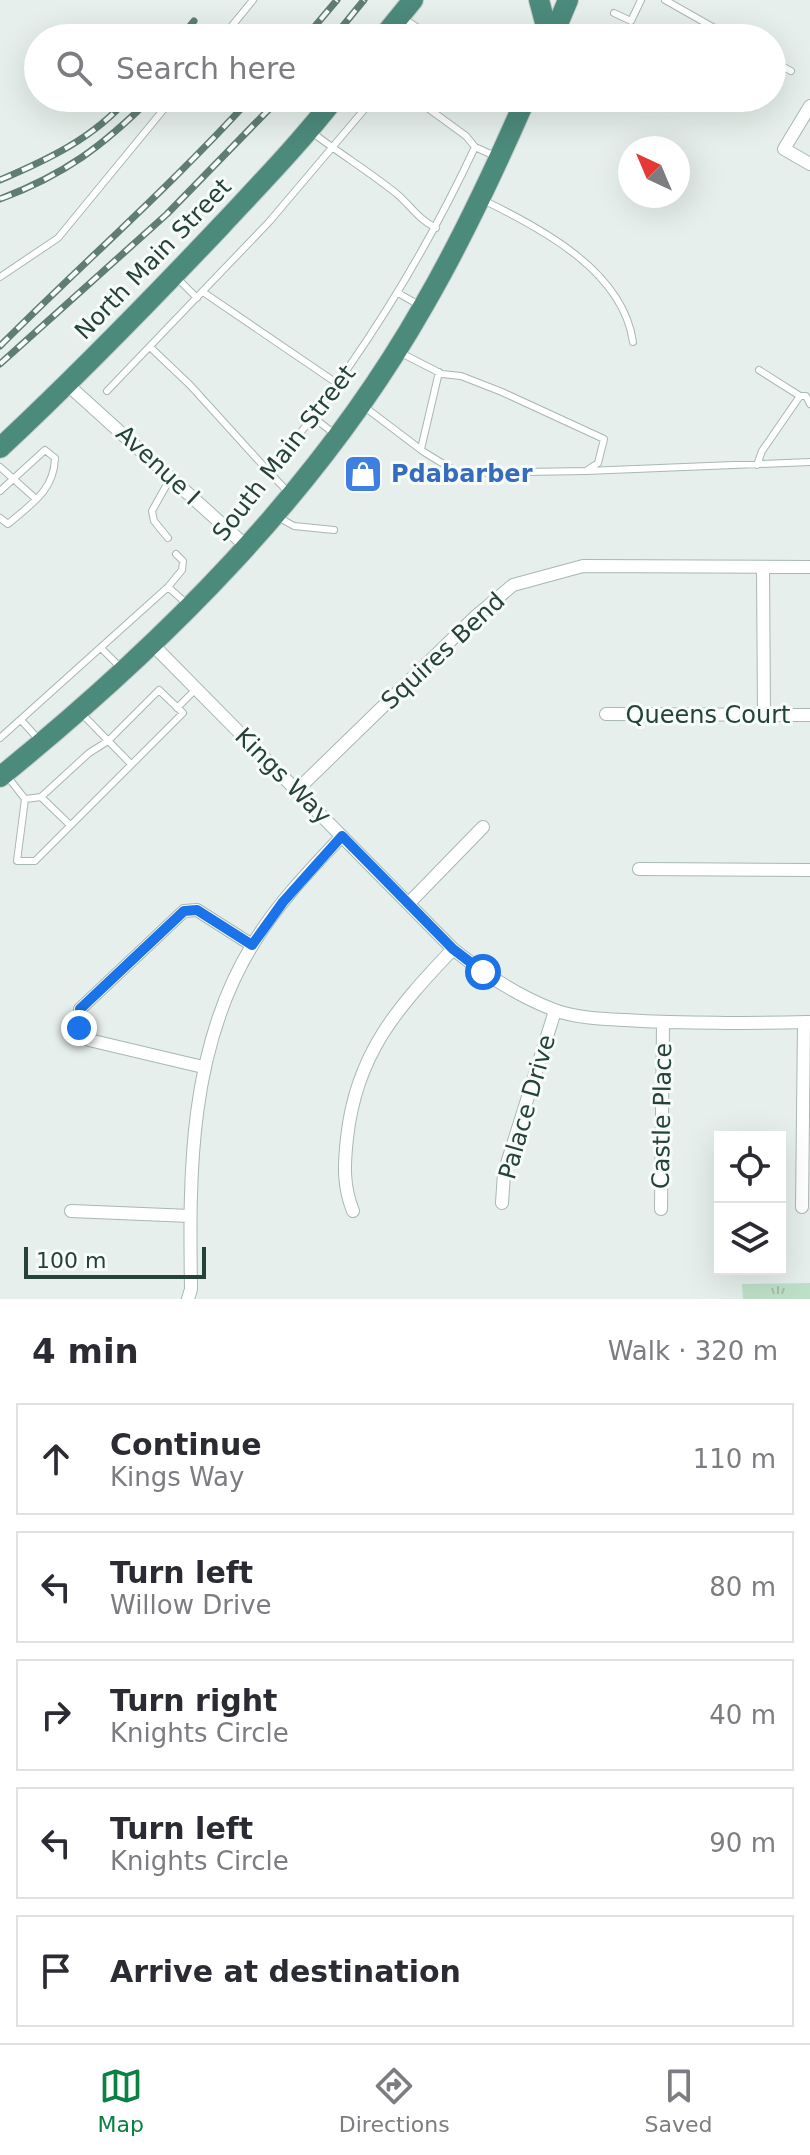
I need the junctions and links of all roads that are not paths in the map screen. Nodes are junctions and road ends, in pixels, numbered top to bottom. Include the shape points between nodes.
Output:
1 (253, 0) edge
2 (539, 0) edge
3 (568, 0) edge
4 (641, 0) edge
5 (665, 0) edge
6 (406, 8) edge
7 (614, 13) dead end
8 (233, 24) edge
9 (393, 24) edge
10 (420, 24) edge
11 (546, 24) edge
12 (557, 24) edge
13 (707, 24) edge
14 (786, 68) edge
15 (791, 71) dead end
16 (810, 106) edge
17 (162, 112) edge
18 (324, 112) edge
19 (362, 112) edge
20 (433, 112) edge
21 (520, 112) edge
22 (310, 131) junction
23 (475, 147) junction
24 (332, 148) junction
25 (500, 158) junction
26 (810, 164) edge
27 (482, 199) junction
28 (436, 228) junction
29 (175, 275) junction
30 (0, 277) edge
31 (203, 292) junction
32 (398, 293) junction
33 (197, 298) junction
34 (423, 307) junction
35 (633, 342) dead end
36 (150, 347) junction
37 (396, 350) junction
38 (759, 370) dead end
39 (439, 372) junction
40 (338, 384) junction
41 (68, 385) junction
42 (107, 391) dead end
43 (800, 396) junction
44 (360, 403) junction
45 (810, 404) edge
46 (314, 418) junction
47 (337, 436) junction
48 (0, 448) edge
49 (421, 449) junction
50 (810, 462) edge
51 (757, 465) junction
52 (0, 467) edge
53 (586, 471) junction
54 (269, 472) junction
55 (171, 477) junction
56 (13, 480) junction
57 (0, 491) edge
58 (290, 495) junction
59 (36, 499) junction
60 (273, 515) junction
61 (0, 518) edge
62 (334, 530) dead end
63 (168, 538) dead end
64 (246, 546) junction
65 (176, 554) dead end
66 (763, 567) junction
67 (810, 567) edge
68 (168, 587) junction
69 (190, 607) junction
70 (152, 644) junction
71 (102, 649) junction
72 (124, 670) junction
73 (196, 689) junction
74 (177, 708) junction
75 (79, 711) junction
76 (606, 714) dead end
77 (810, 715) edge
78 (764, 716) junction
79 (21, 720) junction
80 (0, 738) edge
81 (108, 741) junction
82 (42, 743) junction
83 (131, 764) junction
84 (2, 775) edge
85 (296, 791) junction
86 (41, 797) junction
87 (25, 799) junction
88 (70, 825) junction
89 (483, 827) dead end
90 (342, 836) junction
91 (639, 869) dead end
92 (810, 870) edge
93 (409, 903) junction
94 (252, 945) junction
95 (453, 949) junction
96 (555, 1011) junction
97 (807, 1022) edge
98 (663, 1023) junction
99 (203, 1067) junction
100 (502, 1203) dead end
101 (802, 1207) dead end
102 (661, 1209) dead end
103 (71, 1211) dead end
104 (353, 1211) dead end
105 (190, 1216) junction
106 (188, 1299) edge

1 - 8 lane
2 - 11 highway
3 - 12 highway
4 - 7 lane via 631,21
5 - 13 lane
6 - 9 highway
6 - 10 lane
14 - 15 lane
16 - 26 street via 784,149
17 - 30 lane via 58,238
18 - 22 highway, North Main Street
19 - 24 lane
20 - 23 lane
21 - 25 highway, South Main Street
22 - 24 lane
22 - 29 highway, North Main Street
23 - 25 lane
23 - 28 lane
24 - 28 lane
24 - 31 lane
25 - 27 highway, South Main Street
27 - 34 highway, South Main Street
27 - 35 lane via 580,259 622,306
28 - 32 lane
29 - 33 lane
29 - 41 highway, North Main Street
31 - 33 lane
31 - 40 lane
32 - 34 lane
32 - 40 lane
33 - 36 lane
34 - 37 highway, South Main Street
36 - 42 lane
36 - 54 lane
37 - 39 lane
37 - 44 highway, South Main Street
38 - 43 lane
39 - 49 lane
39 - 53 lane via 502,392 604,439 598,463
40 - 46 lane
41 - 48 highway, North Main Street
41 - 55 street, Avenue I
43 - 45 lane
43 - 51 lane
44 - 47 highway, South Main Street
44 - 49 lane
46 - 47 lane
46 - 54 lane
47 - 58 highway, South Main Street
49 - 53 lane via 458,473
50 - 51 lane
51 - 53 lane
52 - 56 lane
54 - 58 lane
55 - 63 lane via 152,511
55 - 64 street, Avenue I
56 - 57 lane
56 - 59 lane
56 - 59 lane via 45,450 55,458 55,474
58 - 60 highway, South Main Street
59 - 61 lane via 8,524
60 - 62 lane via 294,526
60 - 64 highway, South Main Street
64 - 69 highway, South Main Street
65 - 68 lane via 183,561 182,570
66 - 67 street, Squires Bend
66 - 78 street
66 - 85 street, Squires Bend via 583,566 513,585
68 - 69 lane
68 - 71 lane
69 - 70 highway, South Main Street
70 - 72 highway, South Main Street
70 - 73 street, Kings Way
71 - 72 lane
71 - 79 lane
72 - 75 highway, South Main Street
73 - 74 lane
73 - 85 street, Kings Way
74 - 81 lane via 159,690
74 - 83 lane via 183,713
75 - 81 lane
75 - 82 highway, South Main Street
76 - 78 street, Queens Court
77 - 78 street, Queens Court
79 - 80 lane
79 - 82 lane
81 - 83 lane
81 - 86 lane
82 - 84 highway, South Main Street
83 - 88 lane
84 - 87 lane
85 - 90 street, Kings Way
86 - 87 lane
86 - 88 lane
87 - 88 lane via 17,861 35,861
89 - 93 street
90 - 93 street, Kings Way
90 - 94 street
91 - 92 street
93 - 95 street, Kings Way
94 - 99 street
94 - 99 street via 197,910 184,911 80,1009 79,1028 89,1040
95 - 96 street, Kings Way via 483,972
95 - 104 street via 389,1020 360,1077 344,1171
96 - 98 street, Kings Way
96 - 100 street, Palace Drive via 504,1173
97 - 98 street, Kings Way
97 - 101 street
98 - 102 street, Castle Place
99 - 105 street
103 - 105 street
105 - 106 street

